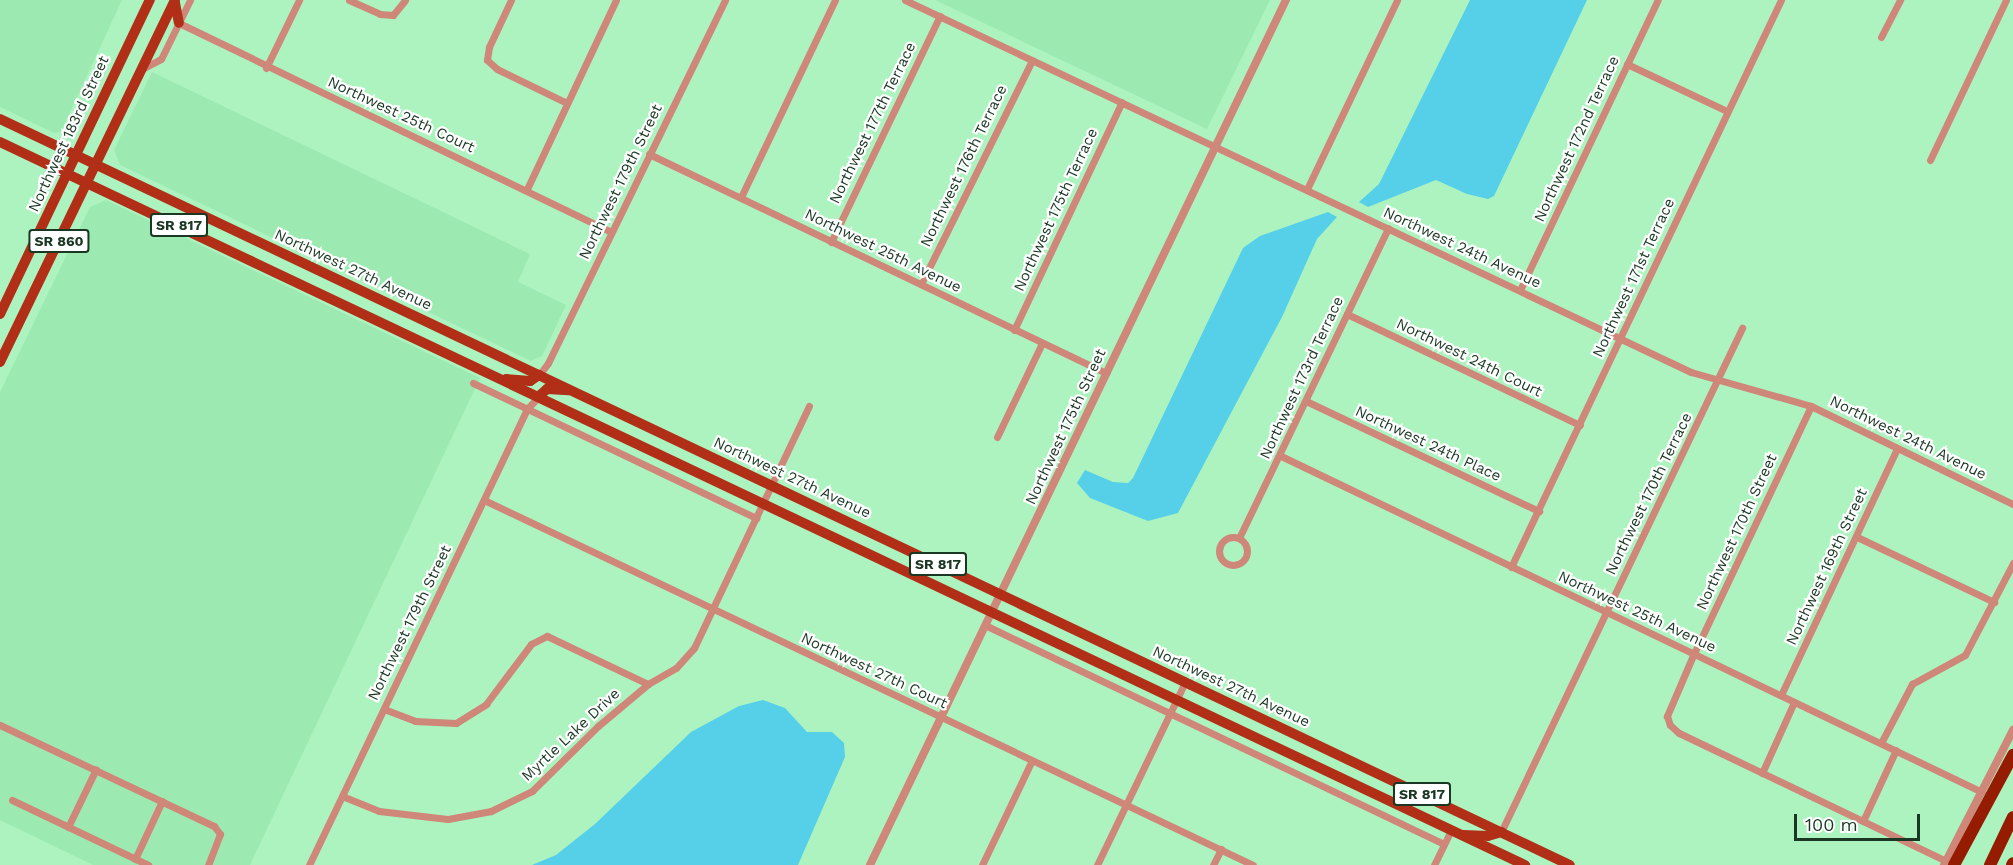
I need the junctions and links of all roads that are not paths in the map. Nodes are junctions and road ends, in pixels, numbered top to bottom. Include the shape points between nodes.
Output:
1 (150, 0) edge
2 (190, 0) edge
3 (299, 0) edge
4 (349, 0) edge
5 (405, 0) edge
6 (511, 0) edge
7 (616, 0) edge
8 (725, 0) edge
9 (835, 0) edge
10 (905, 0) edge
11 (1286, 0) edge
12 (1397, 0) edge
13 (1658, 0) edge
14 (1781, 0) edge
15 (1900, 0) edge
16 (2006, 0) edge
17 (175, 1) edge
18 (940, 16) junction
19 (179, 23) junction
20 (1881, 37) dead end
21 (1032, 60) junction
22 (1627, 64) junction
23 (266, 68) junction
24 (142, 69) junction
25 (1122, 102) junction
26 (567, 103) junction
27 (1727, 111) junction
28 (0, 119) edge
29 (0, 142) edge
30 (1216, 146) junction
31 (649, 154) junction
32 (76, 155) junction
33 (1930, 160) dead end
34 (96, 165) junction
35 (67, 174) junction
36 (88, 183) junction
37 (527, 189) junction
38 (1307, 189) junction
39 (741, 197) junction
40 (1388, 228) junction
41 (611, 232) junction
42 (831, 242) junction
43 (921, 284) junction
44 (352, 286) junction
45 (1520, 290) junction
46 (344, 303) junction
47 (0, 314) edge
48 (1347, 314) junction
49 (1743, 328) dead end
50 (1014, 330) junction
51 (1619, 339) junction
52 (1042, 343) junction
53 (0, 362) edge
54 (1106, 373) junction
55 (539, 375) junction
56 (1720, 378) junction
57 (504, 379) junction
58 (473, 383) dead end
59 (572, 390) junction
60 (539, 396) junction
61 (1306, 401) junction
62 (809, 406) dead end
63 (1811, 406) junction
64 (527, 409) junction
65 (1580, 425) junction
66 (997, 437) dead end
67 (1897, 449) junction
68 (1281, 456) junction
69 (772, 485) junction
70 (484, 500) junction
71 (763, 502) junction
72 (2013, 504) edge
73 (1539, 512) junction
74 (756, 518) junction
75 (1857, 537) junction
76 (1239, 538) junction
77 (2013, 563) edge
78 (1511, 567) junction
79 (1002, 595) junction
80 (1994, 602) junction
81 (713, 609) junction
82 (993, 612) junction
83 (1607, 612) junction
84 (987, 626) junction
85 (1694, 653) junction
86 (1185, 682) junction
87 (648, 684) junction
88 (1781, 695) junction
89 (1177, 699) junction
90 (1794, 702) junction
91 (384, 709) junction
92 (1170, 713) junction
93 (941, 717) junction
94 (0, 725) edge
95 (2013, 730) edge
96 (1881, 743) junction
97 (1896, 750) junction
98 (2013, 755) edge
99 (1342, 757) junction
100 (1032, 760) junction
101 (96, 769) junction
102 (1762, 773) junction
103 (1334, 774) junction
104 (1982, 792) junction
105 (342, 796) junction
106 (12, 800) dead end
107 (162, 801) junction
108 (1125, 805) junction
109 (2013, 817) edge
110 (1863, 821) junction
111 (68, 827) junction
112 (1456, 832) junction
113 (1501, 832) junction
114 (1444, 844) junction
115 (1221, 849) junction
116 (135, 859) junction
117 (1948, 864) edge
118 (148, 865) edge
119 (208, 865) edge
120 (309, 865) edge
121 (870, 865) edge
122 (982, 865) edge
123 (1097, 865) edge
124 (1213, 865) edge
125 (1253, 865) edge
126 (1434, 865) edge
127 (1525, 865) edge
128 (1570, 865) edge
129 (1990, 865) edge

1 - 32 main road, Northwest 183rd Street / SR 860
2 - 19 street
3 - 23 street
4 - 5 street via 380,14 393,15
6 - 26 street via 487,60 496,69
7 - 26 street
8 - 31 street, Northwest 179th Street
9 - 39 street
10 - 18 street, Northwest 24th Avenue
11 - 30 street, Northwest 175th Street
12 - 38 street
13 - 22 street, Northwest 172nd Terrace
14 - 27 street, Northwest 171st Terrace
15 - 20 street
16 - 33 street
17 - 19 main road
17 - 24 main road, SR 860
18 - 21 street, Northwest 24th Avenue
18 - 42 street, Northwest 177th Terrace
19 - 23 street, Northwest 25th Court
19 - 24 street via 161,59
21 - 25 street, Northwest 24th Avenue
21 - 43 street, Northwest 176th Terrace
22 - 27 street
22 - 45 street, Northwest 172nd Terrace
23 - 37 street, Northwest 25th Court
24 - 34 main road, SR 860
25 - 30 street, Northwest 24th Avenue
25 - 50 street, Northwest 175th Terrace
26 - 37 street
27 - 51 street, Northwest 171st Terrace
28 - 32 main road, Northwest 27th Avenue / SR 817
29 - 35 main road, SR 817
30 - 38 street, Northwest 24th Avenue
30 - 54 street, Northwest 175th Street
31 - 39 street, Northwest 25th Avenue
31 - 41 street, Northwest 179th Street
32 - 34 main road, Northwest 27th Avenue / SR 817
32 - 35 main road, Northwest 183rd Street / SR 860
34 - 36 main road, SR 860
34 - 44 main road, Northwest 27th Avenue / SR 817
35 - 36 main road, SR 817
35 - 47 main road, Northwest 183rd Street / SR 860
36 - 46 main road, SR 817
36 - 53 main road, SR 860
37 - 41 street, Northwest 25th Court
38 - 40 street, Northwest 24th Avenue
39 - 42 street, Northwest 25th Avenue
40 - 45 street, Northwest 24th Avenue
40 - 48 street, Northwest 173rd Terrace
41 - 55 street, Northwest 179th Street
42 - 43 street, Northwest 25th Avenue
43 - 50 street, Northwest 25th Avenue
44 - 46 main road
44 - 55 main road, Northwest 27th Avenue / SR 817
45 - 51 street, Northwest 24th Avenue
46 - 57 main road, SR 817
48 - 61 street, Northwest 173rd Terrace
48 - 65 street, Northwest 24th Court
49 - 56 street, Northwest 170th Terrace
50 - 52 street, Northwest 25th Avenue
51 - 56 street, Northwest 24th Avenue via 1691,372
51 - 65 street, Northwest 171st Terrace
52 - 54 street, Northwest 25th Avenue
52 - 66 street
54 - 79 street, Northwest 175th Street
55 - 57 main road via 530,381
55 - 59 main road, Northwest 27th Avenue / SR 817
56 - 63 street, Northwest 24th Avenue
56 - 83 street, Northwest 170th Terrace
57 - 60 main road, SR 817
58 - 64 street
59 - 60 main road via 547,389
59 - 69 main road, Northwest 27th Avenue / SR 817
60 - 64 street, Northwest 179th Street
60 - 71 main road, SR 817
61 - 68 street, Northwest 173rd Terrace
61 - 73 street, Northwest 24th Place
62 - 69 street, Myrtle Lake Drive
63 - 67 street, Northwest 24th Avenue
63 - 85 street, Northwest 170th Street
64 - 70 street, Northwest 179th Street
64 - 74 street
65 - 73 street, Northwest 171st Terrace
67 - 72 street, Northwest 24th Avenue
67 - 75 street, Northwest 169th Street
68 - 76 street, Northwest 173rd Terrace
68 - 78 street, Northwest 25th Avenue
69 - 71 street, Myrtle Lake Drive
69 - 79 main road, Northwest 27th Avenue / SR 817
70 - 81 street, Northwest 27th Court
70 - 91 street, Northwest 179th Street
71 - 74 street, Myrtle Lake Drive
71 - 82 main road, SR 817
73 - 78 street, Northwest 171st Terrace
74 - 81 street, Myrtle Lake Drive
75 - 80 street
75 - 88 street, Northwest 169th Street
76 - 76 street, Northwest 173rd Terrace via 1225,539 1219,546 1219,556 1225,563 1234,565 1245,558 1246,545
77 - 80 street
78 - 83 street, Northwest 25th Avenue
79 - 82 street, Northwest 175th Street
79 - 86 main road, Northwest 27th Avenue / SR 817
80 - 96 street via 1965,655 1912,684
81 - 87 street, Myrtle Lake Drive via 686,658
81 - 93 street, Northwest 27th Court
82 - 84 street, Northwest 175th Street
82 - 89 main road, SR 817
83 - 85 street, Northwest 25th Avenue
83 - 113 street, Northwest 170th Terrace
84 - 92 street
84 - 93 street, Northwest 175th Street
85 - 88 street, Northwest 25th Avenue
85 - 102 street, Northwest 170th Street via 1667,716 1678,733
86 - 89 street
86 - 99 main road, Northwest 27th Avenue / SR 817
87 - 91 street via 547,636 531,644 486,704 456,723 415,721
87 - 105 street, Myrtle Lake Drive via 598,726 532,791 491,811 448,819 411,818 379,811
88 - 90 street, Northwest 25th Avenue
89 - 92 street
89 - 103 main road, SR 817
90 - 96 street, Northwest 25th Avenue
90 - 102 street
91 - 105 street, Northwest 179th Street
92 - 108 street
92 - 114 street
93 - 100 street, Northwest 27th Court
93 - 121 street, Northwest 175th Street
94 - 101 street
95 - 104 street
96 - 97 street, Northwest 25th Avenue
97 - 104 street, Northwest 25th Avenue
97 - 110 street
98 - 117 highway
99 - 103 main road
99 - 113 main road, Northwest 27th Avenue / SR 817
100 - 108 street, Northwest 27th Court
100 - 122 street
101 - 107 street
101 - 111 street
102 - 110 street
103 - 112 main road, SR 817
104 - 117 street
105 - 120 street, Northwest 179th Street
106 - 111 street
107 - 116 street
107 - 119 street via 218,829
108 - 115 street, Northwest 27th Court
108 - 123 street
109 - 129 highway
110 - 117 street
111 - 116 street
112 - 113 main road via 1488,836
112 - 114 street
112 - 127 main road, SR 817
113 - 128 main road, Northwest 27th Avenue / SR 817
114 - 126 street
115 - 124 street
115 - 125 street, Northwest 27th Court
116 - 118 street

